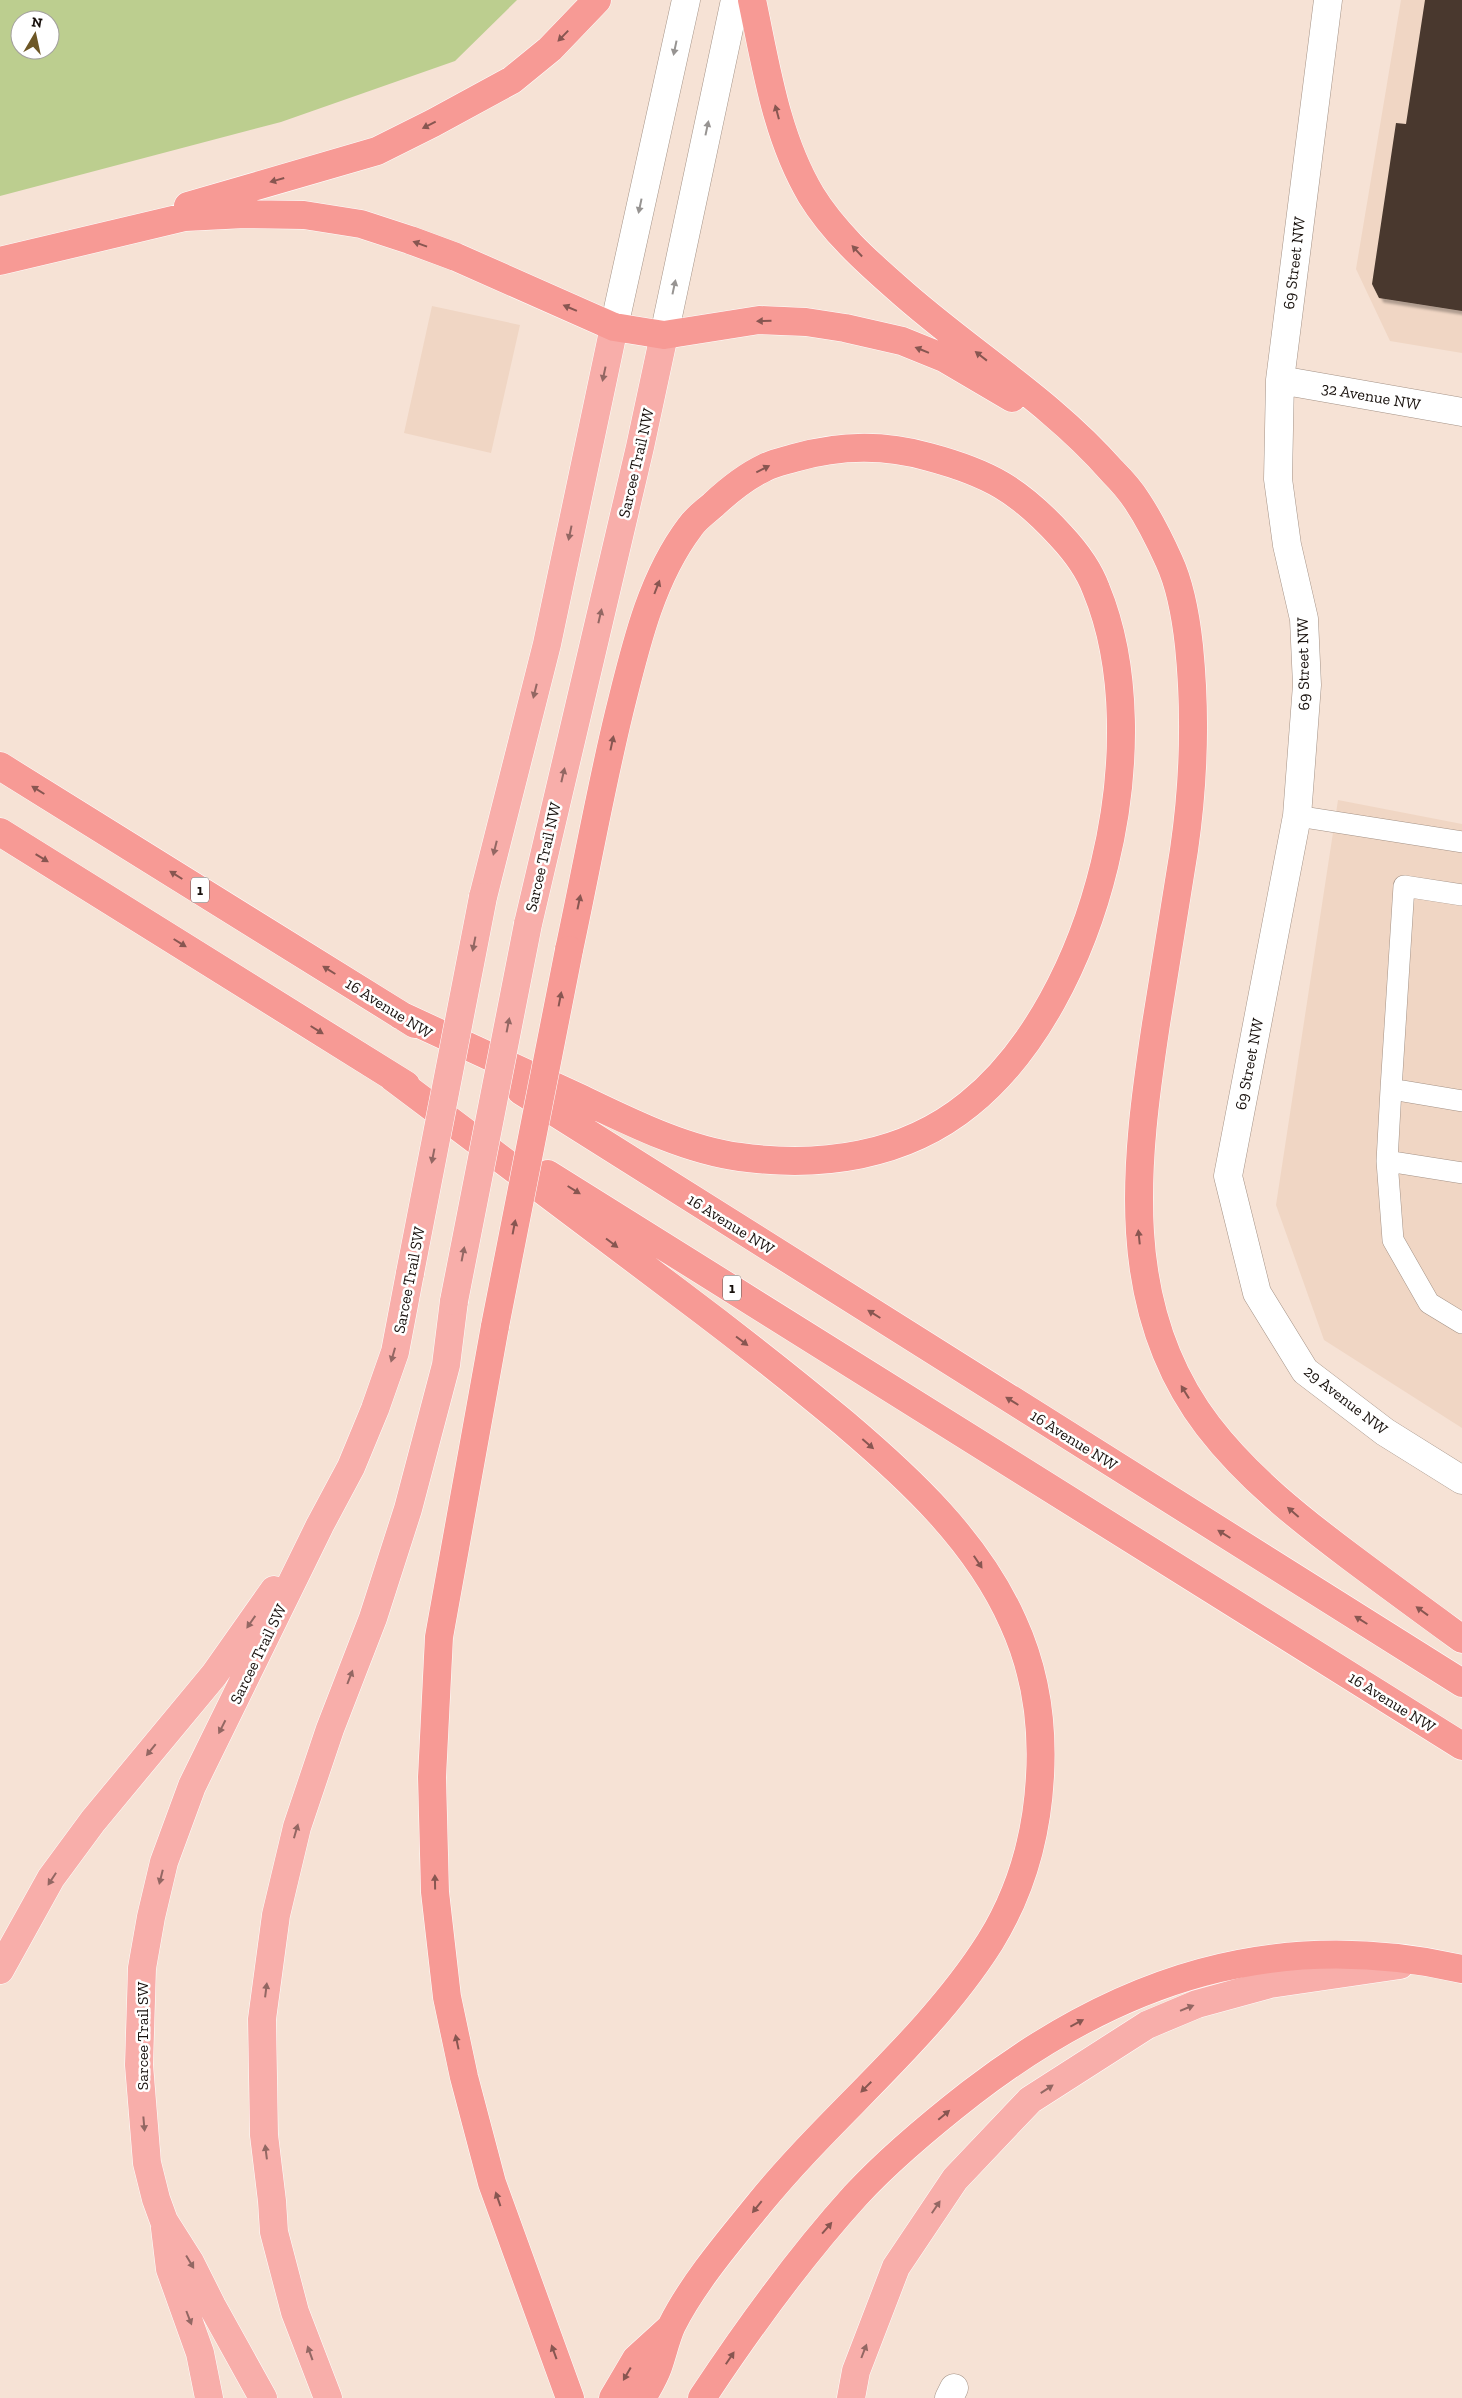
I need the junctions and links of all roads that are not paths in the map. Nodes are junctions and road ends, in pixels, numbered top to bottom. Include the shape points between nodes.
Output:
1 (597, 0) edge
2 (686, 0) edge
3 (735, 0) edge
4 (752, 0) edge
5 (1328, 0) edge
6 (0, 261) edge
7 (614, 327) junction
8 (664, 335) junction
9 (1280, 380) junction
10 (1462, 412) edge
11 (1087, 442) junction
12 (0, 766) edge
13 (1297, 816) junction
14 (0, 832) edge
15 (1462, 842) edge
16 (1462, 895) edge
17 (400, 1015) junction
18 (392, 1076) junction
19 (1390, 1089) junction
20 (1462, 1101) edge
21 (1387, 1161) junction
22 (1462, 1174) edge
23 (1257, 1293) joint
24 (1462, 1323) edge
25 (1462, 1480) edge
26 (320, 1525) junction
27 (1462, 1638) edge
28 (1462, 1683) edge
29 (1462, 1746) edge
30 (1428, 1962) junction
31 (1462, 1969) edge
32 (0, 1970) edge
33 (164, 2221) junction
34 (671, 2327) junction
35 (647, 2388) edge
36 (209, 2398) edge
37 (263, 2398) edge
38 (328, 2398) edge
39 (570, 2398) edge
40 (613, 2398) edge
41 (702, 2398) edge
42 (851, 2398) edge

1 -> 6 highway via 550,49 512,80 377,151
2 -> 7 street
8 -> 3 street, Sarcee Trail NW
11 -> 4 highway via 916,306 836,228 813,197 780,123
5 - 9 street, 69 Street NW
7 -> 6 highway via 410,240 361,224 304,215 185,218
7 - 8 highway
7 -> 26 highway, Sarcee Trail SW, bridge via 547,644 483,897 395,1352 376,1409 351,1467
11 -> 8 highway via 944,358 902,341 806,322 759,320
38 -> 8 highway, Sarcee Trail NW, bridge via 295,2312 274,2232 264,2135 262,2019 276,1915 295,1835 330,1729 373,1618 408,1509 446,1365 454,1301 528,924
9 - 10 street, 32 Avenue NW
9 - 13 street, 69 Street NW via 1278,479 1287,545 1304,619 1307,685
27 -> 11 highway via 1311,1527 1251,1475 1209,1427 1182,1388 1160,1340 1145,1289 1138,1230 1139,1161 1150,1064 1192,797 1194,689 1186,618 1171,564 1136,498
17 -> 12 highway, 16 Avenue NW / 1
13 - 15 lane
13 - 23 street, 69 Street NW via 1228,1176
14 -> 18 highway, 16 Avenue NW / 1
16 - 19 lane via 1404,886
28 -> 17 highway, 16 Avenue NW / 1
39 -> 17 highway, bridge via 490,2173 464,2077 447,1997 435,1892 432,1777 439,1637 494,1326 569,950 612,740 636,644 664,571 692,524 731,488 765,467 820,451 864,447 913,452 967,467 1011,489 1037,510 1072,548 1096,586 1110,633 1119,682 1118,792 1110,843 1086,929 1047,1011 1024,1045 968,1105 946,1120 889,1147 847,1158 808,1162 735,1157 659,1135
18 -> 29 highway, 16 Avenue NW / 1
18 -> 34 highway via 756,1350 911,1483 968,1548 993,1584 1016,1628 1035,1691 1041,1745 1037,1809 1021,1879 991,1940 934,2017 759,2204 706,2273
19 - 20 lane
19 - 21 lane
21 - 22 lane
21 - 24 lane via 1394,1240 1429,1303
23 - 25 street, 29 Avenue NW via 1305,1371 1385,1432
26 -> 32 highway via 214,1675 93,1821 57,1871
26 -> 33 highway, Sarcee Trail SW via 192,1786 164,1862 150,1917 142,1968 139,2065 148,2163
30 - 31 highway
41 -> 30 highway via 784,2280 872,2178 962,2100 1061,2031 1150,1989 1203,1972 1253,1961 1333,1954
42 -> 30 highway via 856,2371 896,2267 955,2179 1030,2100 1147,2025 1197,2004 1278,1982
33 -> 36 highway via 170,2269 198,2345
33 -> 37 highway, Sarcee Trail SW via 190,2262
34 - 35 highway
34 -> 40 highway via 636,2359

